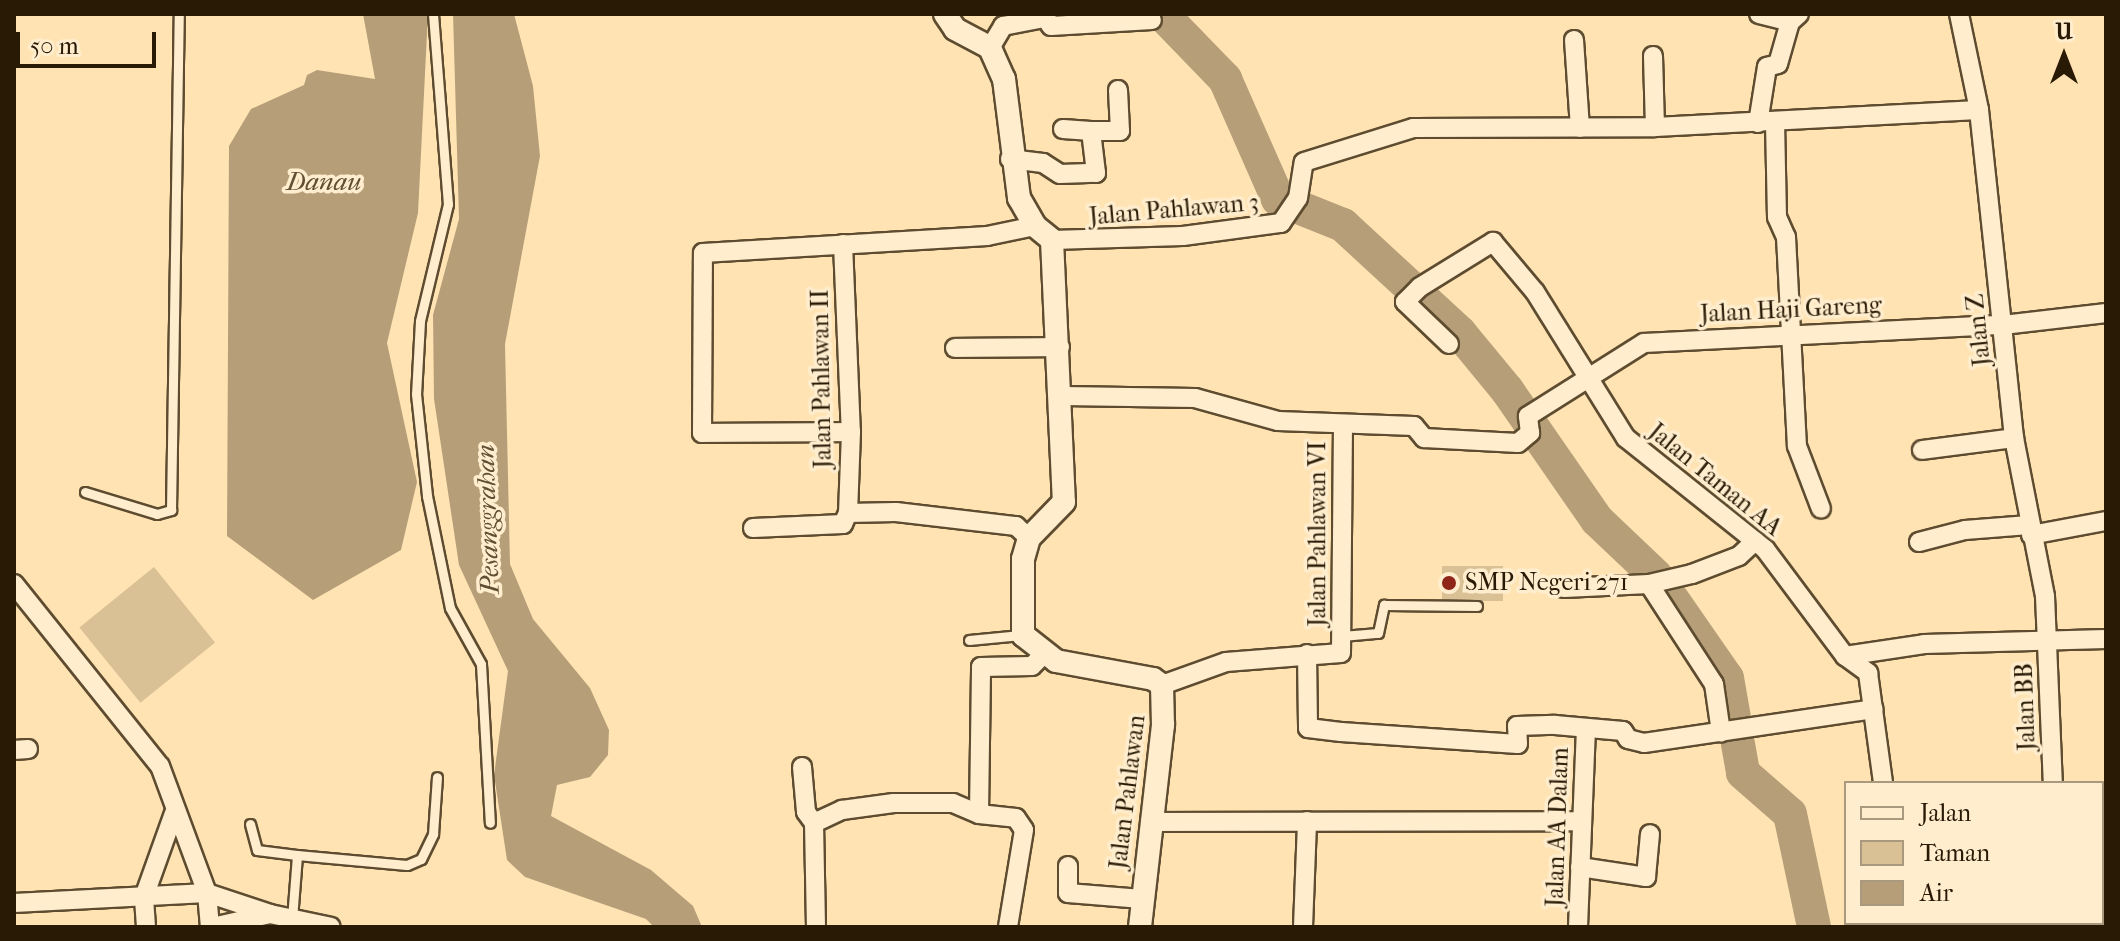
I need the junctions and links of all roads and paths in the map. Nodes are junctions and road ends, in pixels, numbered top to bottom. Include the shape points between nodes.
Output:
1 (179, 14) edge
2 (433, 14) edge
3 (945, 14) edge
4 (1759, 14) edge
5 (1959, 14) edge
6 (1044, 16) edge
7 (1796, 17) edge
8 (1152, 20) dead end
9 (1574, 40) dead end
10 (990, 48) junction
11 (1653, 56) dead end
12 (1118, 90) dead end
13 (1979, 110) junction
14 (1767, 123) junction
15 (1655, 127) junction
16 (1580, 128) junction
17 (1063, 129) dead end
18 (1091, 131) junction
19 (1010, 159) junction
20 (1044, 233) junction
21 (843, 244) junction
22 (2106, 313) edge
23 (2003, 325) junction
24 (1792, 335) junction
25 (1449, 344) dead end
26 (1060, 347) junction
27 (955, 348) dead end
28 (1589, 373) junction
29 (1063, 396) junction
30 (1343, 424) junction
31 (851, 432) junction
32 (2014, 438) junction
33 (1922, 450) dead end
34 (85, 492) dead end
35 (1821, 509) dead end
36 (848, 513) junction
37 (2106, 521) edge
38 (753, 528) dead end
39 (2030, 530) junction
40 (1029, 538) junction
41 (1755, 541) junction
42 (1919, 542) dead end
43 (14, 584) edge
44 (1649, 584) junction
45 (1564, 588) dead end
46 (1477, 606) dead end
47 (1023, 635) junction
48 (1342, 636) junction
49 (2106, 639) edge
50 (969, 640) dead end
51 (2048, 640) junction
52 (1044, 654) junction
53 (1307, 654) junction
54 (1845, 656) junction
55 (1162, 685) junction
56 (1873, 709) junction
57 (1586, 729) junction
58 (1721, 732) junction
59 (802, 767) dead end
60 (437, 777) dead end
61 (1883, 781) edge
62 (2053, 781) edge
63 (174, 813) junction
64 (979, 814) junction
65 (1307, 821) junction
66 (1582, 821) junction
67 (1150, 822) junction
68 (490, 823) dead end
69 (814, 823) junction
70 (250, 824) dead end
71 (1650, 834) dead end
72 (297, 855) junction
73 (1068, 866) dead end
74 (1580, 867) junction
75 (207, 893) junction
76 (144, 897) junction
77 (1142, 899) junction
78 (14, 903) edge
79 (270, 914) junction
80 (292, 919) junction
81 (325, 925) edge
82 (146, 927) edge
83 (212, 927) edge
84 (816, 927) edge
85 (1008, 927) edge
86 (1140, 927) edge
87 (1303, 927) edge
88 (1578, 927) edge

1 - 34 lane via 171,510 157,514
2 - 68 lane via 448,204 420,321 416,394 427,496 450,608 481,664
3 - 10 street via 955,29
4 - 7 street
5 - 13 street, Jalan Z
6 - 8 street via 1051,26
6 - 10 street via 1003,26
7 - 14 street via 1778,64 1767,67
9 - 16 street
10 - 19 street via 1004,79
11 - 15 street
12 - 18 street via 1120,131
13 - 14 street
13 - 23 street, Jalan Z
14 - 15 street
14 - 24 street via 1777,217 1786,237
15 - 16 street
16 - 20 street, Jalan Pahlawan 3 via 1413,128 1304,162 1298,198 1281,223 1183,236
17 - 18 street
18 - 19 street via 1096,173 1060,174 1043,163
19 - 20 street via 1019,198
20 - 21 street
20 - 26 street
21 - 31 street, Jalan Pahlawan II
21 - 31 street via 711,252 700,259 702,433
22 - 23 street, Jalan Haji Gareng
23 - 24 street, Jalan Haji Gareng
23 - 32 street, Jalan Z
24 - 28 street, Jalan Haji Gareng via 1644,343
24 - 35 street via 1797,446
25 - 28 street, Jalan Taman AA via 1405,302 1493,242
26 - 27 street
26 - 29 street
28 - 30 street via 1529,424 1518,443 1424,438 1414,426
28 - 41 street, Jalan Taman AA via 1626,438
29 - 30 street via 1195,398 1278,421
29 - 40 street via 1064,502
30 - 48 street, Jalan Pahlawan VI
31 - 36 street, Jalan Pahlawan II
32 - 33 street
32 - 39 street, Jalan Z
36 - 38 street via 843,524
36 - 40 street via 896,512 1016,526
37 - 39 street
39 - 42 street via 1965,530
39 - 51 street, Jalan Z via 2045,596
40 - 47 street via 1023,559
41 - 44 street via 1739,556
41 - 54 street, Jalan Taman AA
43 - 63 street via 153,756
44 - 45 street
44 - 58 street via 1714,684
46 - 48 lane via 1384,605 1378,633
47 - 50 lane
47 - 52 street, Jalan Pahlawan
48 - 53 street, Jalan Pahlawan VI via 1341,653
49 - 51 street, Jalan BB
51 - 54 street via 1924,644
51 - 62 street, Jalan BB
52 - 55 street, Jalan Pahlawan
52 - 64 street via 1032,666 981,667
53 - 55 street, Jalan Pahlawan VI via 1226,662
53 - 57 street via 1308,728 1518,744 1517,726
54 - 56 street, Jalan Taman AA via 1868,673
55 - 67 street, Jalan Pahlawan via 1163,725
56 - 58 street
56 - 61 street, Jalan Taman AA
57 - 58 street via 1623,731 1644,743
57 - 66 street, Jalan AA Dalam
59 - 69 street via 806,812
60 - 72 lane via 433,834 421,859 407,865
63 - 75 street
63 - 76 street
64 - 69 street via 953,803 894,803 842,810
64 - 85 street via 1016,818 1024,830
65 - 66 street
65 - 67 street
65 - 87 street
66 - 74 street, Jalan AA Dalam
67 - 77 street, Jalan Pahlawan
69 - 84 street
70 - 72 lane via 257,850
71 - 74 street via 1646,877
72 - 80 lane
73 - 77 street via 1068,893
74 - 88 street, Jalan AA Dalam
75 - 76 street
75 - 79 street
75 - 83 street
76 - 78 street
76 - 82 street
77 - 86 street, Jalan Pahlawan
79 - 80 street
79 - 83 street
80 - 81 street

